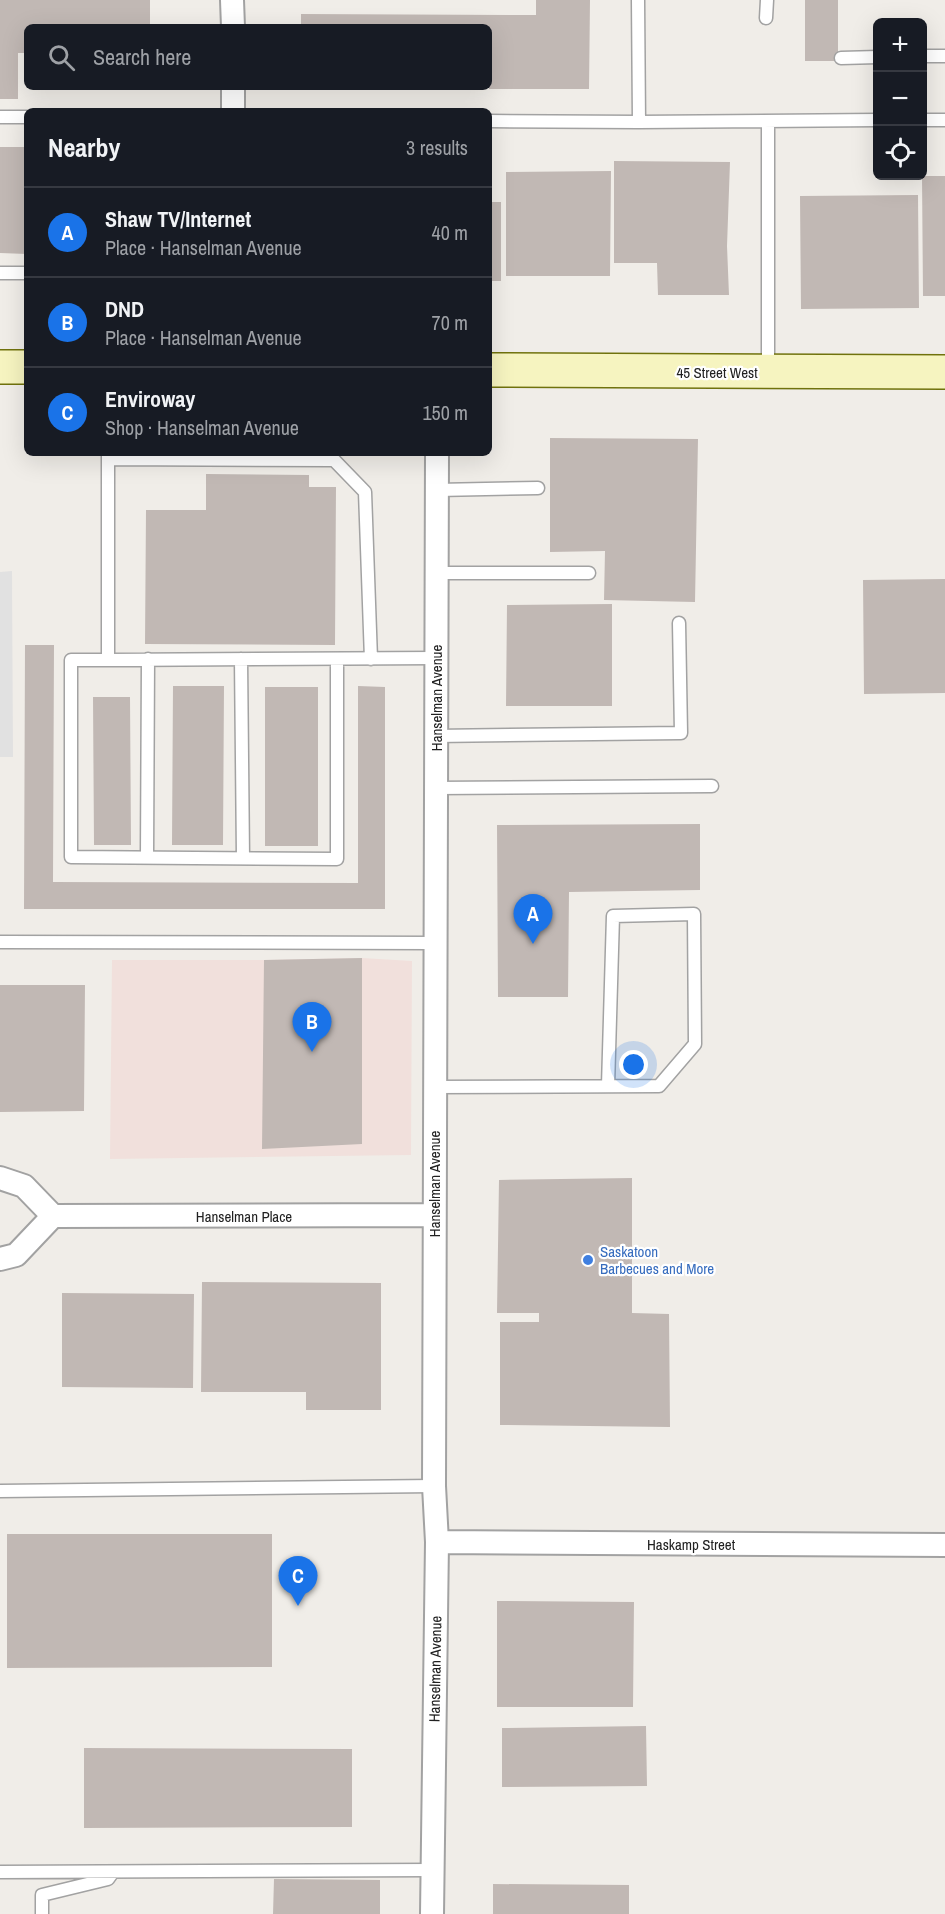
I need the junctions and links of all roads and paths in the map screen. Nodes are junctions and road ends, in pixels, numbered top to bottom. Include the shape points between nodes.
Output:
1 (232, 0) edge
2 (638, 0) edge
3 (766, 0) edge
4 (766, 18) dead end
5 (233, 24) edge
6 (945, 56) edge
7 (873, 57) edge
8 (927, 57) edge
9 (841, 58) dead end
10 (233, 90) edge
11 (234, 108) edge
12 (0, 117) edge
13 (24, 117) edge
14 (873, 120) edge
15 (927, 120) edge
16 (945, 120) edge
17 (492, 121) edge
18 (768, 121) junction
19 (639, 122) junction
20 (0, 273) edge
21 (24, 273) edge
22 (0, 367) edge
23 (24, 367) edge
24 (492, 370) edge
25 (768, 372) junction
26 (945, 372) edge
27 (108, 456) edge
28 (437, 456) edge
29 (538, 488) dead end
30 (436, 490) junction
31 (436, 573) junction
32 (590, 573) dead end
33 (679, 623) dead end
34 (436, 658) junction
35 (148, 659) junction
36 (241, 659) junction
37 (337, 659) junction
38 (371, 659) junction
39 (108, 660) junction
40 (435, 736) junction
41 (712, 786) dead end
42 (435, 788) junction
43 (147, 857) junction
44 (243, 858) junction
45 (0, 942) edge
46 (435, 943) junction
47 (608, 1086) junction
48 (435, 1088) junction
49 (0, 1178) edge
50 (435, 1215) junction
51 (53, 1216) junction
52 (0, 1259) edge
53 (434, 1486) junction
54 (0, 1491) edge
55 (436, 1542) junction
56 (945, 1545) edge
57 (432, 1870) junction
58 (0, 1872) edge
59 (113, 1872) junction
60 (42, 1914) edge
61 (432, 1914) edge

1 - 5 street
2 - 19 lane
3 - 4 lane
6 - 8 lane
7 - 9 lane
10 - 11 street
12 - 13 lane
14 - 18 lane
15 - 16 lane
17 - 19 lane
18 - 19 lane
18 - 25 lane
20 - 21 lane
22 - 23 main road
24 - 25 main road, 45 Street West
25 - 26 main road, 45 Street West
27 - 38 lane via 334,460 365,492
27 - 39 lane
28 - 30 street, Hanselman Avenue
29 - 30 lane
30 - 31 street, Hanselman Avenue
31 - 32 lane
31 - 34 street, Hanselman Avenue
33 - 40 lane via 681,733
34 - 38 lane
34 - 40 street, Hanselman Avenue
35 - 36 lane
35 - 39 lane
35 - 43 lane
36 - 37 lane
36 - 44 lane
37 - 38 lane
37 - 44 lane via 337,859
39 - 43 lane via 70,660 70,857
40 - 42 street, Hanselman Avenue
41 - 42 lane
42 - 46 street, Hanselman Avenue
43 - 44 lane
45 - 46 lane
46 - 48 street, Hanselman Avenue
47 - 47 lane via 659,1086 695,1044 694,914 613,916
47 - 48 lane
48 - 50 street, Hanselman Avenue
49 - 51 street via 24,1186
50 - 51 street, Hanselman Place
50 - 53 street, Hanselman Avenue
51 - 52 street via 16,1255
53 - 54 lane
53 - 55 street, Hanselman Avenue
55 - 56 street, Haskamp Street
55 - 57 street, Hanselman Avenue
57 - 59 lane
57 - 61 street, Hanselman Avenue
58 - 59 lane
59 - 60 lane via 108,1879 42,1895

